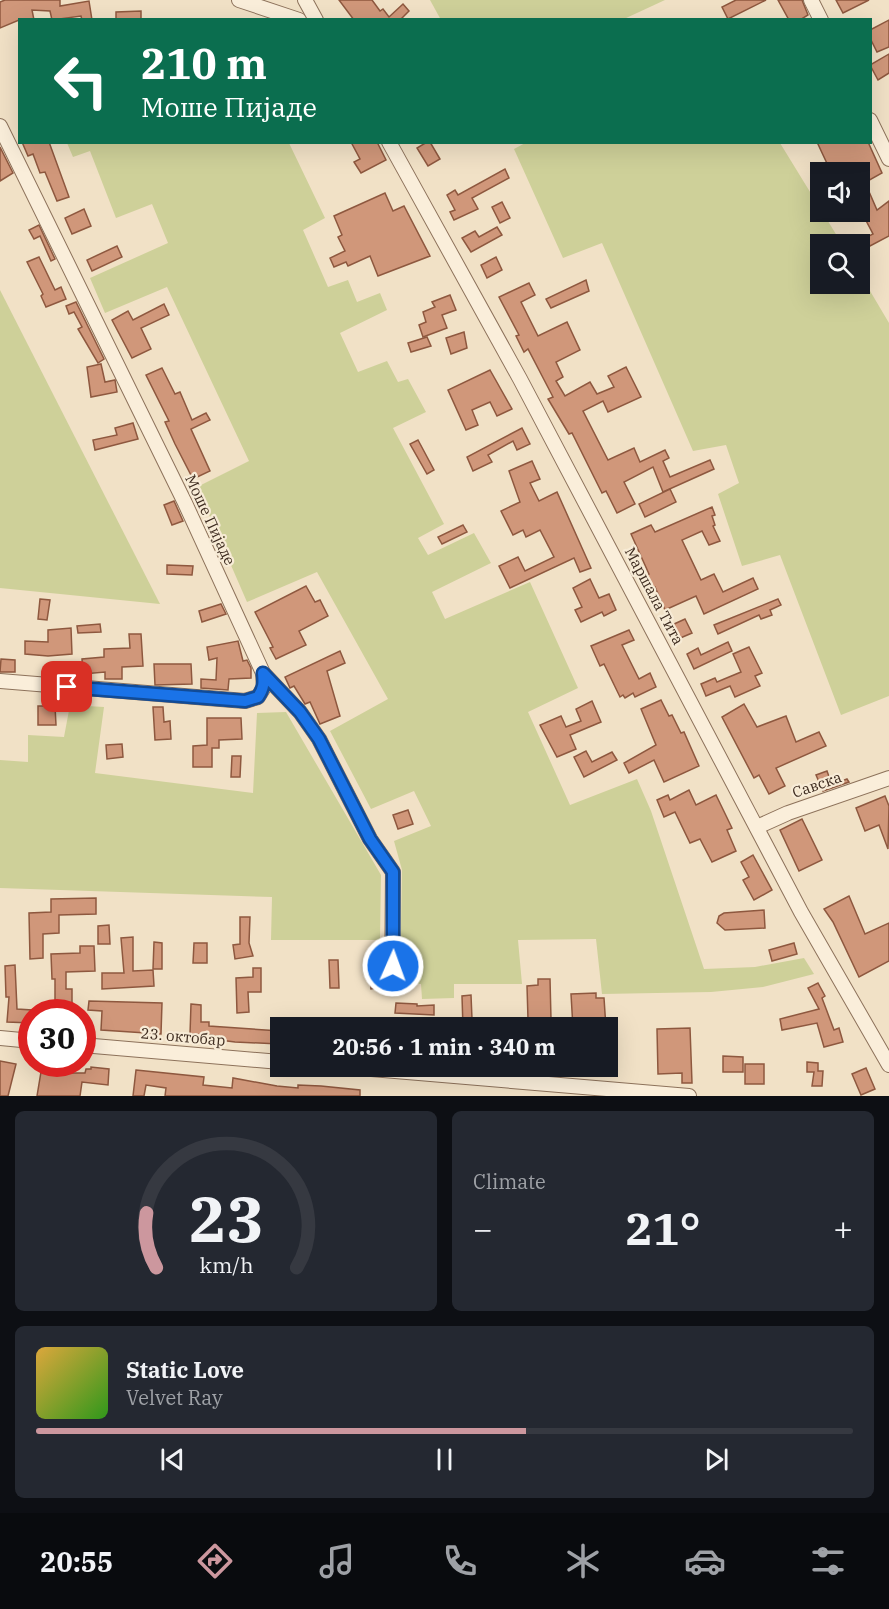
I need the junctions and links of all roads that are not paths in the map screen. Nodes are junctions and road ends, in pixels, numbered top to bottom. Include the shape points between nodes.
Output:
1 (239, 0) edge
2 (305, 0) edge
3 (811, 0) edge
4 (293, 18) edge
5 (315, 18) edge
6 (820, 18) edge
7 (872, 124) edge
8 (0, 126) edge
9 (390, 144) edge
10 (889, 159) edge
11 (263, 673) junction
12 (0, 681) edge
13 (889, 778) edge
14 (757, 827) junction
15 (393, 987) dead end
16 (0, 1038) edge
17 (18, 1040) edge
18 (96, 1046) edge
19 (270, 1061) edge
20 (889, 1065) edge
21 (465, 1077) edge
22 (689, 1096) edge

1 - 4 street
2 - 5 street
3 - 6 street
7 - 10 street
8 - 11 street, Моше Пијаде via 185,503
9 - 14 street, Маршала Тита via 520,379
11 - 12 street via 262,692 245,701
11 - 15 street, Моше Пијаде via 319,739 365,830 393,872
13 - 14 street, Савска
14 - 20 street, Маршала Тита
16 - 17 street
18 - 19 street, 23. октобар
21 - 22 street

